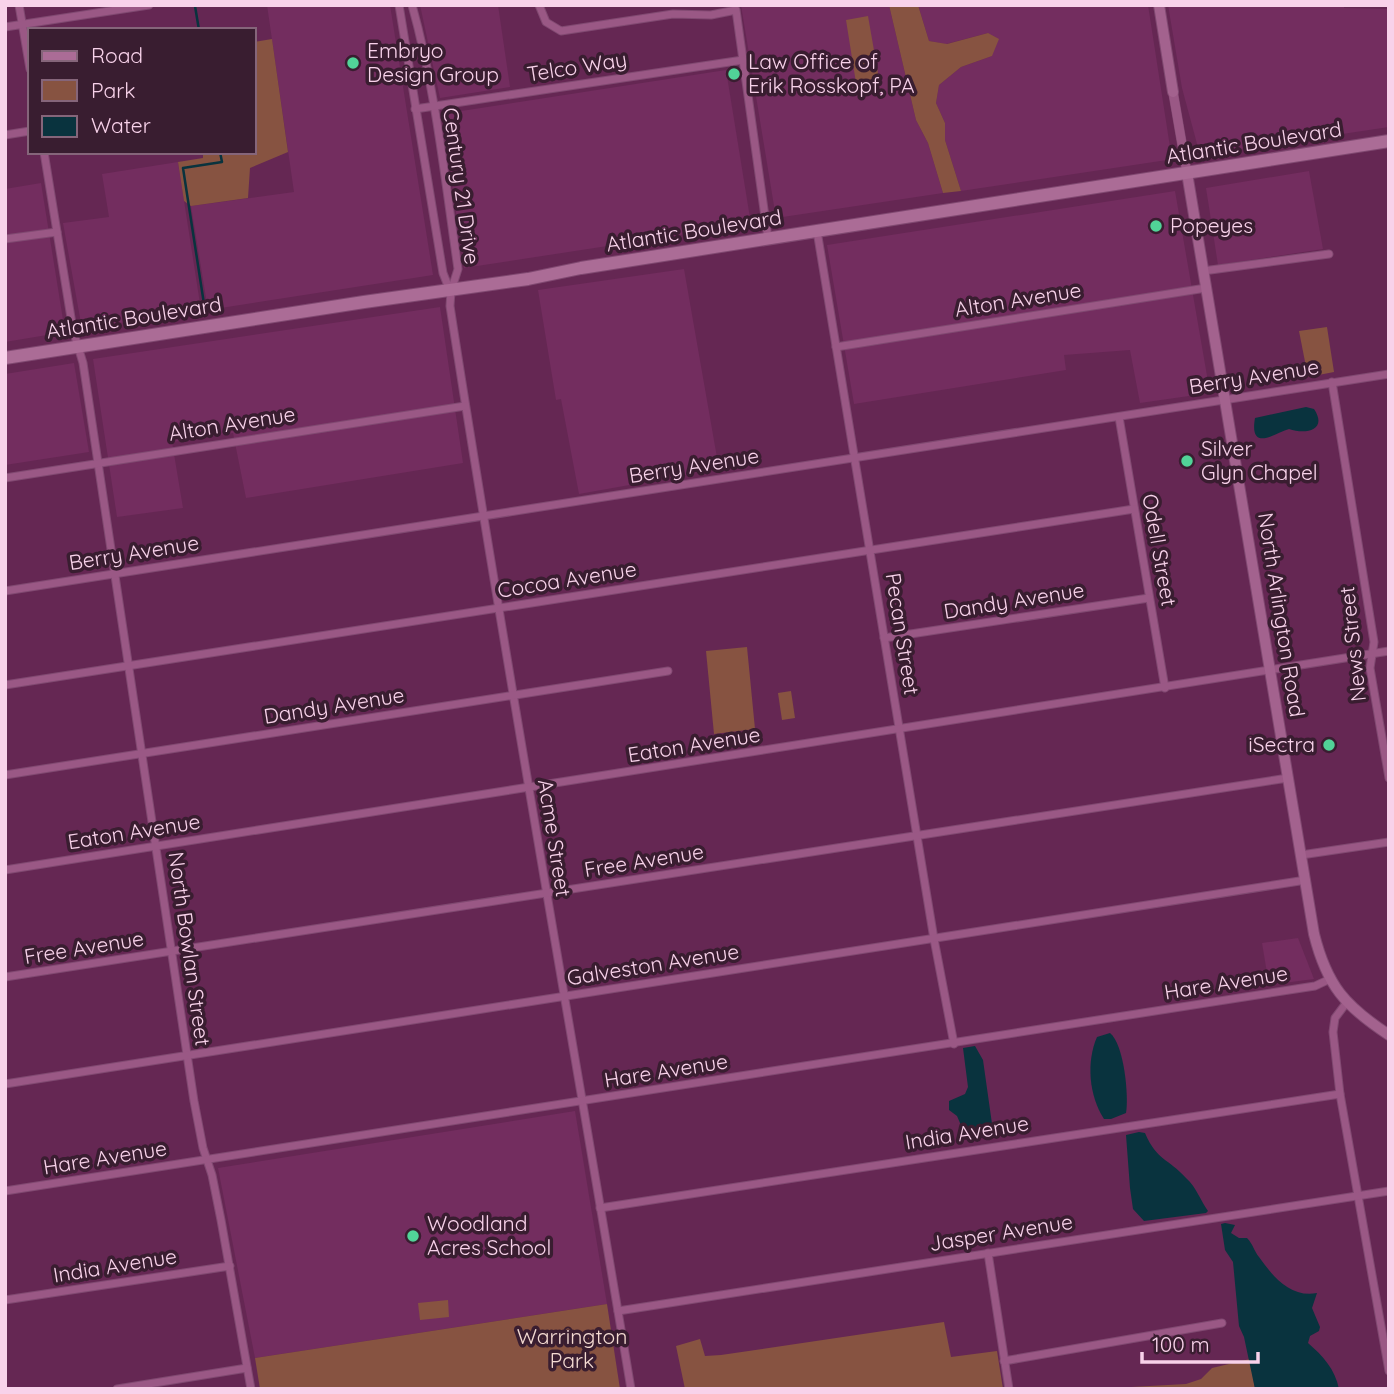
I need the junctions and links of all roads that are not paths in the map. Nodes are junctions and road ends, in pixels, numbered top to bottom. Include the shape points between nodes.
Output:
1 (19, 5) edge
2 (149, 5) edge
3 (399, 5) edge
4 (412, 5) edge
5 (539, 5) edge
6 (1159, 5) edge
7 (672, 10) edge
8 (23, 25) junction
9 (5, 27) edge
10 (28, 56) edge
11 (743, 60) junction
12 (1173, 92) joint
13 (433, 107) junction
14 (415, 109) junction
15 (28, 131) edge
16 (5, 135) edge
17 (1389, 141) edge
18 (44, 154) edge
19 (1187, 173) junction
20 (817, 231) junction
21 (57, 232) junction
22 (5, 239) edge
23 (768, 239) junction
24 (1329, 254) dead end
25 (1203, 271) junction
26 (1206, 288) junction
27 (451, 291) junction
28 (78, 346) junction
29 (836, 347) junction
30 (5, 358) edge
31 (1389, 374) edge
32 (1332, 382) junction
33 (1226, 400) junction
34 (465, 405) junction
35 (1119, 417) junction
36 (855, 459) junction
37 (97, 463) junction
38 (5, 478) edge
39 (1134, 509) junction
40 (484, 516) junction
41 (870, 551) junction
42 (115, 574) junction
43 (5, 591) edge
44 (1149, 598) junction
45 (498, 609) junction
46 (884, 638) junction
47 (1389, 651) edge
48 (1372, 654) junction
49 (129, 666) junction
50 (668, 671) dead end
51 (1270, 671) junction
52 (5, 685) edge
53 (1165, 688) junction
54 (512, 696) junction
55 (900, 730) junction
56 (142, 753) junction
57 (5, 775) edge
58 (1288, 778) junction
59 (1389, 778) edge
60 (528, 789) junction
61 (918, 835) junction
62 (1389, 842) edge
63 (156, 846) junction
64 (1301, 855) junction
65 (5, 870) edge
66 (1306, 880) junction
67 (545, 894) junction
68 (934, 939) junction
69 (172, 952) junction
70 (5, 978) edge
71 (1330, 979) junction
72 (563, 996) junction
73 (1347, 1002) junction
74 (1389, 1035) edge
75 (954, 1044) junction
76 (187, 1055) junction
77 (5, 1084) edge
78 (1340, 1094) junction
79 (582, 1102) junction
80 (207, 1160) junction
81 (5, 1191) edge
82 (1389, 1191) edge
83 (1358, 1194) junction
84 (600, 1208) junction
85 (988, 1252) junction
86 (230, 1266) junction
87 (5, 1300) edge
88 (618, 1311) junction
89 (1222, 1323) dead end
90 (1004, 1361) junction
91 (247, 1368) junction
92 (1389, 1371) edge
93 (117, 1389) edge
94 (251, 1389) edge
95 (631, 1389) edge
96 (1009, 1389) edge

1 - 8 street
2 - 8 street
3 - 14 street, Century 21 Drive
4 - 13 street, Century 21 Drive
5 - 7 street via 546,22 561,31
6 - 12 main road
7 - 11 street via 711,15 736,10
8 - 9 street
8 - 10 street
11 - 13 street, Telco Way
11 - 23 street
12 - 19 street
13 - 14 street, Telco Way
13 - 27 street, Century 21 Drive via 458,270
14 - 27 street, Century 21 Drive via 443,273
15 - 16 street
17 - 19 main road, Atlantic Boulevard
18 - 21 street, North Bowlan Street
19 - 20 main road, Atlantic Boulevard
19 - 25 main road, North Arlington Road
20 - 23 main road, Atlantic Boulevard
20 - 29 street, Pecan Street
21 - 22 street
21 - 28 street, North Bowlan Street
23 - 27 main road, Atlantic Boulevard
24 - 25 street
25 - 26 main road, North Arlington Road
26 - 29 street, Alton Avenue
26 - 33 main road, North Arlington Road
27 - 28 main road, Atlantic Boulevard
27 - 34 street, Acme Street
28 - 30 main road, Atlantic Boulevard
28 - 37 street, North Bowlan Street
29 - 36 street, Pecan Street
31 - 32 street, Berry Avenue
32 - 33 street, Berry Avenue
32 - 48 street, News Street via 1374,642
33 - 35 street, Berry Avenue
33 - 51 main road, North Arlington Road
34 - 37 street, Alton Avenue
34 - 40 street, Acme Street
35 - 36 street, Berry Avenue
35 - 39 street, Odell Street
36 - 40 street, Berry Avenue
36 - 41 street, Pecan Street
37 - 38 street, Alton Avenue
37 - 42 street, North Bowlan Street
39 - 41 street, Cocoa Avenue
39 - 44 street, Odell Street
40 - 42 street, Berry Avenue
40 - 45 street, Acme Street
41 - 45 street, Cocoa Avenue
41 - 46 street, Pecan Street
42 - 43 street, Berry Avenue
42 - 49 street, North Bowlan Street
44 - 46 street, Dandy Avenue
44 - 53 street, Odell Street
45 - 49 street, Cocoa Avenue
45 - 54 street, Acme Street
46 - 55 street, Pecan Street
47 - 48 street, Eaton Avenue
48 - 51 street, Eaton Avenue
48 - 59 street, News Street via 1370,668
49 - 52 street, Cocoa Avenue
49 - 56 street, North Bowlan Street
50 - 54 street, Dandy Avenue
51 - 53 street, Eaton Avenue
51 - 58 main road, North Arlington Road
53 - 55 street, Eaton Avenue
54 - 56 street, Dandy Avenue
54 - 60 street, Acme Street
55 - 60 street, Eaton Avenue
55 - 61 street, Pecan Street
56 - 57 street, Dandy Avenue
56 - 63 street, North Bowlan Street
58 - 61 street, Free Avenue
58 - 64 main road, North Arlington Road
60 - 63 street, Eaton Avenue
60 - 67 street, Acme Street
61 - 67 street, Free Avenue
61 - 68 street, Pecan Street
62 - 64 street
63 - 65 street, Eaton Avenue
63 - 69 street, North Bowlan Street
64 - 66 main road, North Arlington Road
66 - 68 street, Galveston Avenue
66 - 71 main road, North Arlington Road via 1314,934
67 - 69 street, Free Avenue
67 - 72 street, Acme Street
68 - 72 street, Galveston Avenue
68 - 75 street, Pecan Street
69 - 70 street, Free Avenue
69 - 76 street, North Bowlan Street
71 - 73 main road, North Arlington Road
71 - 75 street, Hare Avenue via 1315,986
72 - 76 street, Galveston Avenue
72 - 79 street, Acme Street
73 - 74 main road, North Arlington Road
73 - 78 street via 1333,1025
75 - 79 street, Hare Avenue
76 - 77 street, Galveston Avenue
76 - 80 street, North Bowlan Street
78 - 83 street
78 - 84 street, India Avenue
79 - 80 street, Hare Avenue
79 - 84 street, Acme Street
80 - 81 street, Hare Avenue
80 - 86 street, North Bowlan Street
82 - 83 street, Jasper Avenue
83 - 85 street, Jasper Avenue
83 - 92 street
84 - 88 street, Acme Street
85 - 88 street, Jasper Avenue
85 - 90 street
86 - 87 street, India Avenue
86 - 91 street, North Bowlan Street
88 - 95 street, Acme Street
89 - 90 street
90 - 96 street
91 - 93 street
91 - 94 street, North Bowlan Street

